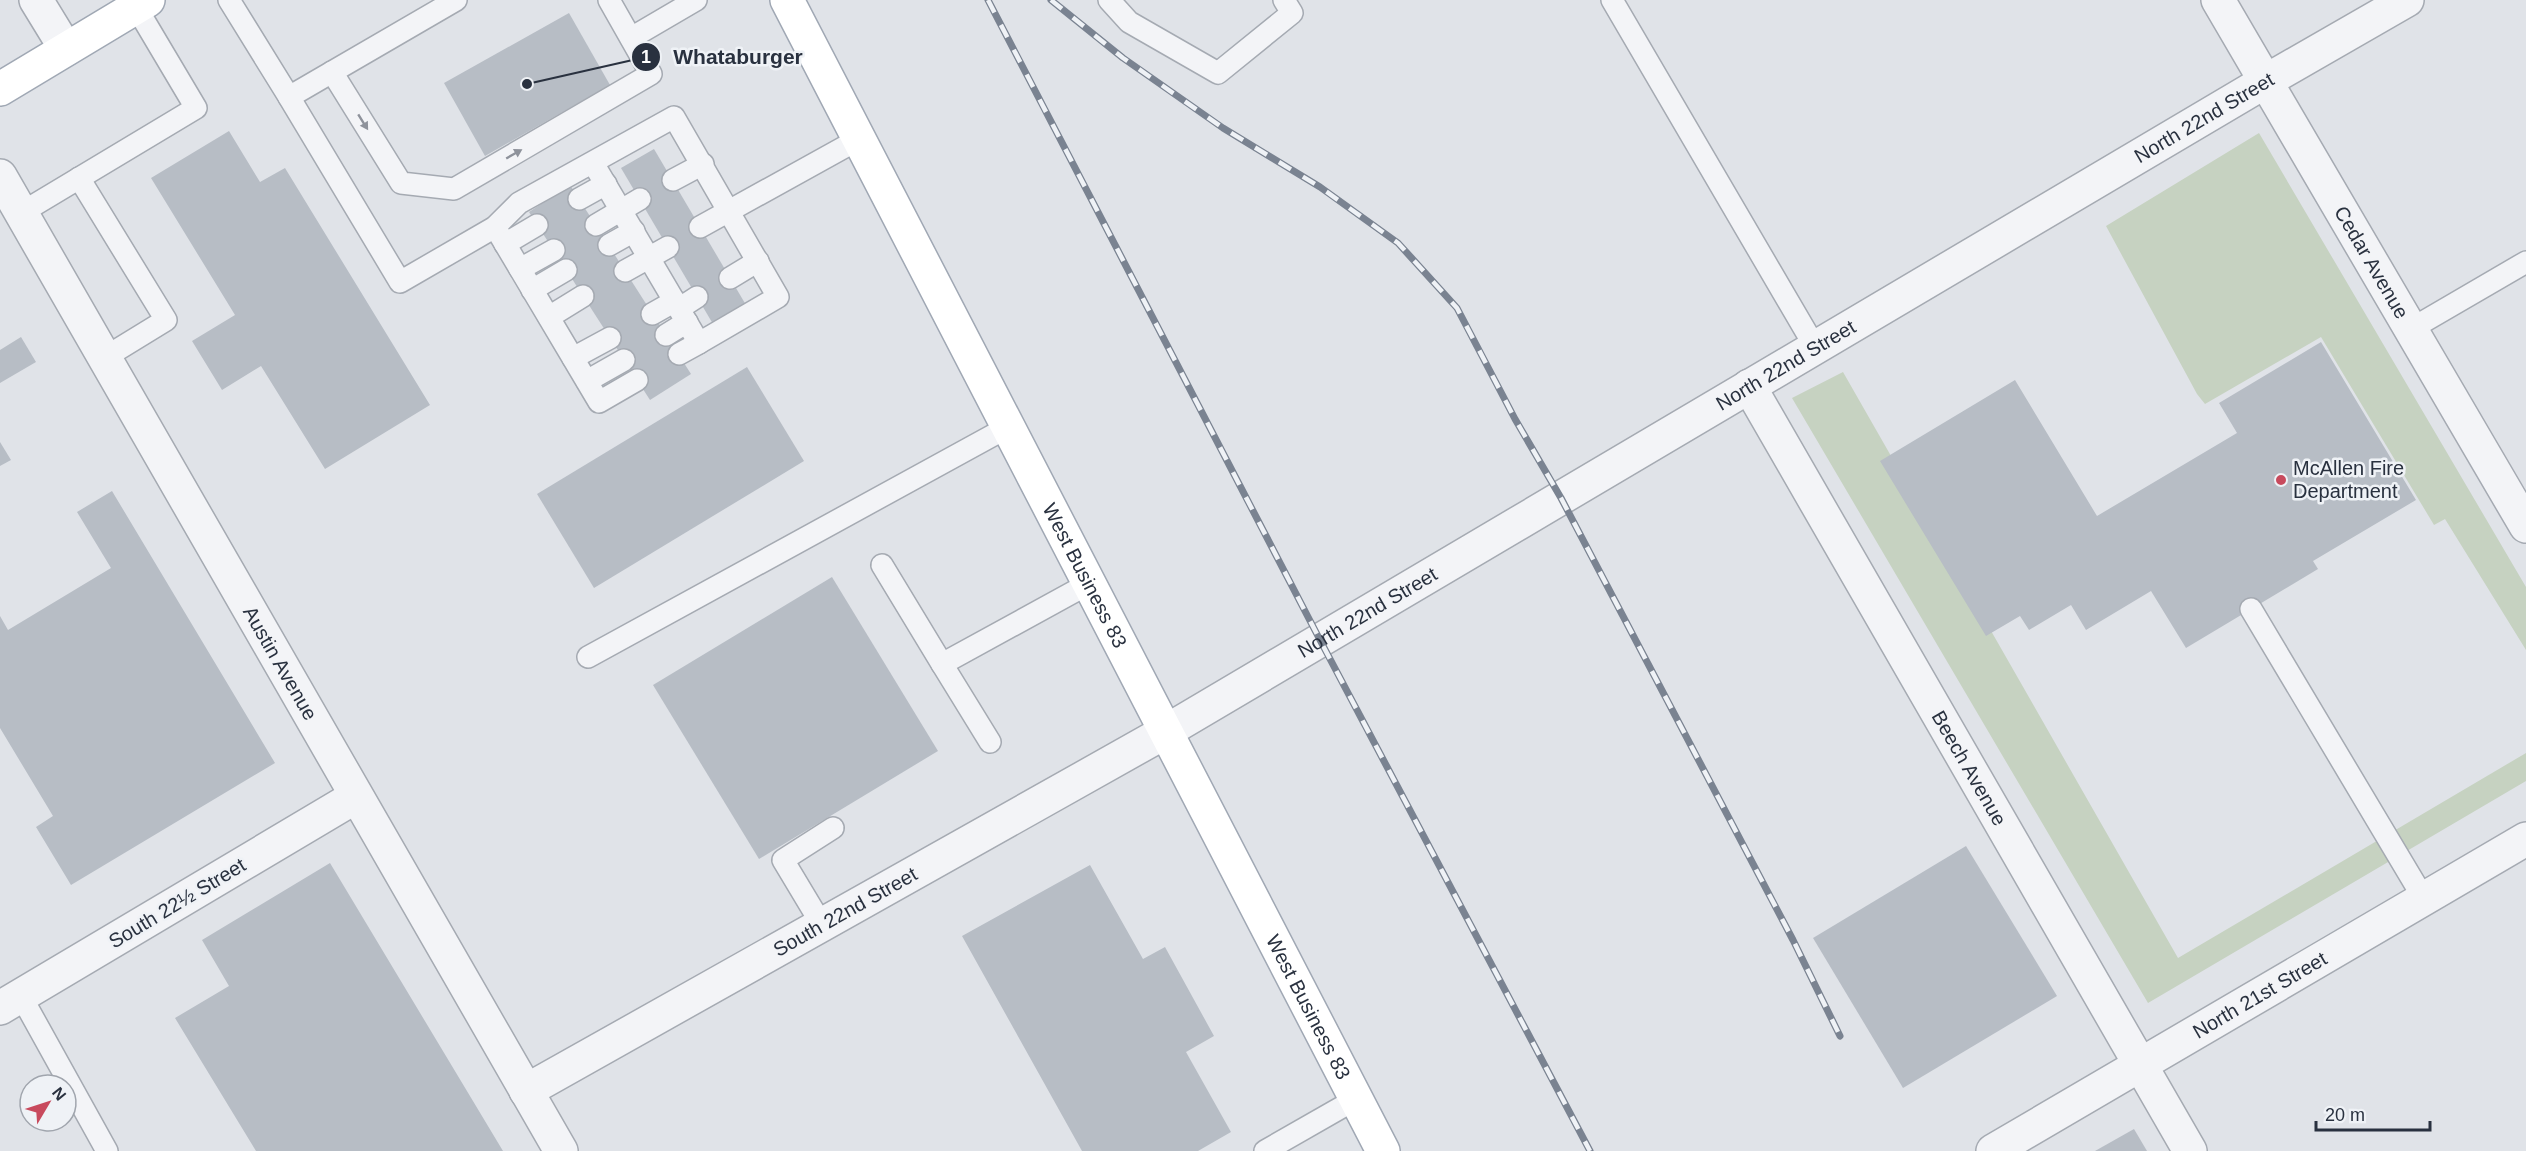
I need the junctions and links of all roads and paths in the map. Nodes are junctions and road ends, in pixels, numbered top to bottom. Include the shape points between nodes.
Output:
1 (36, 0) edge
2 (230, 0) edge
3 (456, 0) edge
4 (609, 0) edge
5 (696, 0) edge
6 (787, 0) edge
7 (1109, 0) edge
8 (1284, 0) edge
9 (1612, 0) edge
10 (2218, 0) edge
11 (2407, 0) edge
12 (142, 4) edge
13 (631, 38) junction
14 (66, 49) junction
15 (332, 72) junction
16 (2266, 81) junction
17 (0, 89) edge
18 (289, 97) junction
19 (859, 139) junction
20 (592, 163) junction
21 (703, 164) junction
22 (0, 176) edge
23 (79, 178) junction
24 (673, 180) dead end
25 (606, 184) junction
26 (579, 199) dead end
27 (640, 199) dead end
28 (621, 211) junction
29 (729, 211) junction
30 (21, 213) junction
31 (537, 225) dead end
32 (596, 225) dead end
33 (700, 227) dead end
34 (634, 231) junction
35 (500, 235) junction
36 (609, 245) dead end
37 (554, 250) dead end
38 (659, 252) junction
39 (758, 261) junction
40 (2526, 262) edge
41 (520, 269) junction
42 (566, 270) dead end
43 (625, 271) dead end
44 (730, 278) dead end
45 (532, 290) junction
46 (583, 296) dead end
47 (685, 307) junction
48 (652, 314) dead end
49 (549, 317) junction
50 (2411, 329) junction
51 (666, 335) dead end
52 (610, 338) dead end
53 (699, 343) junction
54 (1815, 347) junction
55 (679, 354) dead end
56 (104, 358) junction
57 (573, 358) junction
58 (624, 360) dead end
59 (637, 380) dead end
60 (587, 381) junction
61 (1749, 386) junction
62 (1008, 427) junction
63 (2526, 526) edge
64 (882, 565) dead end
65 (1088, 584) junction
66 (2251, 609) dead end
67 (588, 657) dead end
68 (942, 664) junction
69 (1165, 732) junction
70 (990, 741) dead end
71 (355, 797) junction
72 (833, 828) dead end
73 (2526, 839) edge
74 (2424, 899) junction
75 (822, 925) junction
76 (10, 1002) edge
77 (2141, 1065) junction
78 (526, 1092) junction
79 (1356, 1099) junction
80 (107, 1151) edge
81 (561, 1151) edge
82 (1265, 1151) edge
83 (1383, 1151) edge
84 (1993, 1151) edge
85 (2190, 1151) edge

1 - 14 street
2 - 18 lane
3 - 15 lane
4 - 13 lane
5 - 13 lane
6 - 19 main road, West Business 83
7 - 8 lane via 1129,22 1218,73 1292,13
9 - 54 lane
10 - 16 street, Cedar Avenue
11 - 16 street, North 22nd Street
12 - 14 main road
12 - 23 lane via 196,108
15 -> 13 lane via 401,183 454,189 651,74
14 - 17 main road
15 - 18 lane
16 - 50 street, Cedar Avenue
16 - 54 street, North 22nd Street
18 - 35 lane via 400,282
19 - 29 lane
19 - 62 main road, West Business 83
20 - 21 lane via 674,117
20 - 25 lane
20 - 35 lane via 519,203
21 - 24 lane
21 - 29 lane
22 - 30 street, Austin Avenue
23 - 30 lane
23 - 56 lane via 166,320
25 - 26 lane
25 - 28 lane
27 - 28 lane
28 - 32 lane
28 - 34 lane
29 - 33 lane
29 - 39 lane
30 - 56 street, Austin Avenue
31 - 35 lane
34 - 36 lane
34 - 38 lane
35 - 41 lane
37 - 41 lane
38 - 43 lane
38 - 47 lane
39 - 44 lane
39 - 53 lane via 778,297
40 - 50 lane
41 - 45 lane
42 - 45 lane
45 - 49 lane
46 - 49 lane
47 - 48 lane
47 - 51 lane
47 - 53 lane
49 - 57 lane
50 - 63 street, Cedar Avenue
52 - 57 lane
53 - 55 lane
54 - 61 street, North 22nd Street
56 - 71 street, Austin Avenue
57 - 60 lane
58 - 60 lane
59 - 60 lane via 598,402
61 - 69 street, North 22nd Street
61 - 77 street, Beech Avenue
62 - 65 main road, West Business 83
62 - 67 lane
64 - 68 lane
65 - 68 lane
65 - 69 main road, West Business 83
66 - 74 lane
68 - 70 lane
69 - 75 street, South 22nd Street
69 - 79 main road, West Business 83
71 - 76 street, South 22½ Street
71 - 78 street, Austin Avenue
72 - 75 lane via 783,860
73 - 74 street, North 21st Street
74 - 77 street, North 21st Street
75 - 78 street, South 22nd Street
76 - 80 lane
77 - 84 street, North 21st Street
77 - 85 street, Beech Avenue
78 - 81 street, Austin Avenue
79 - 82 lane
79 - 83 main road, West Business 83

